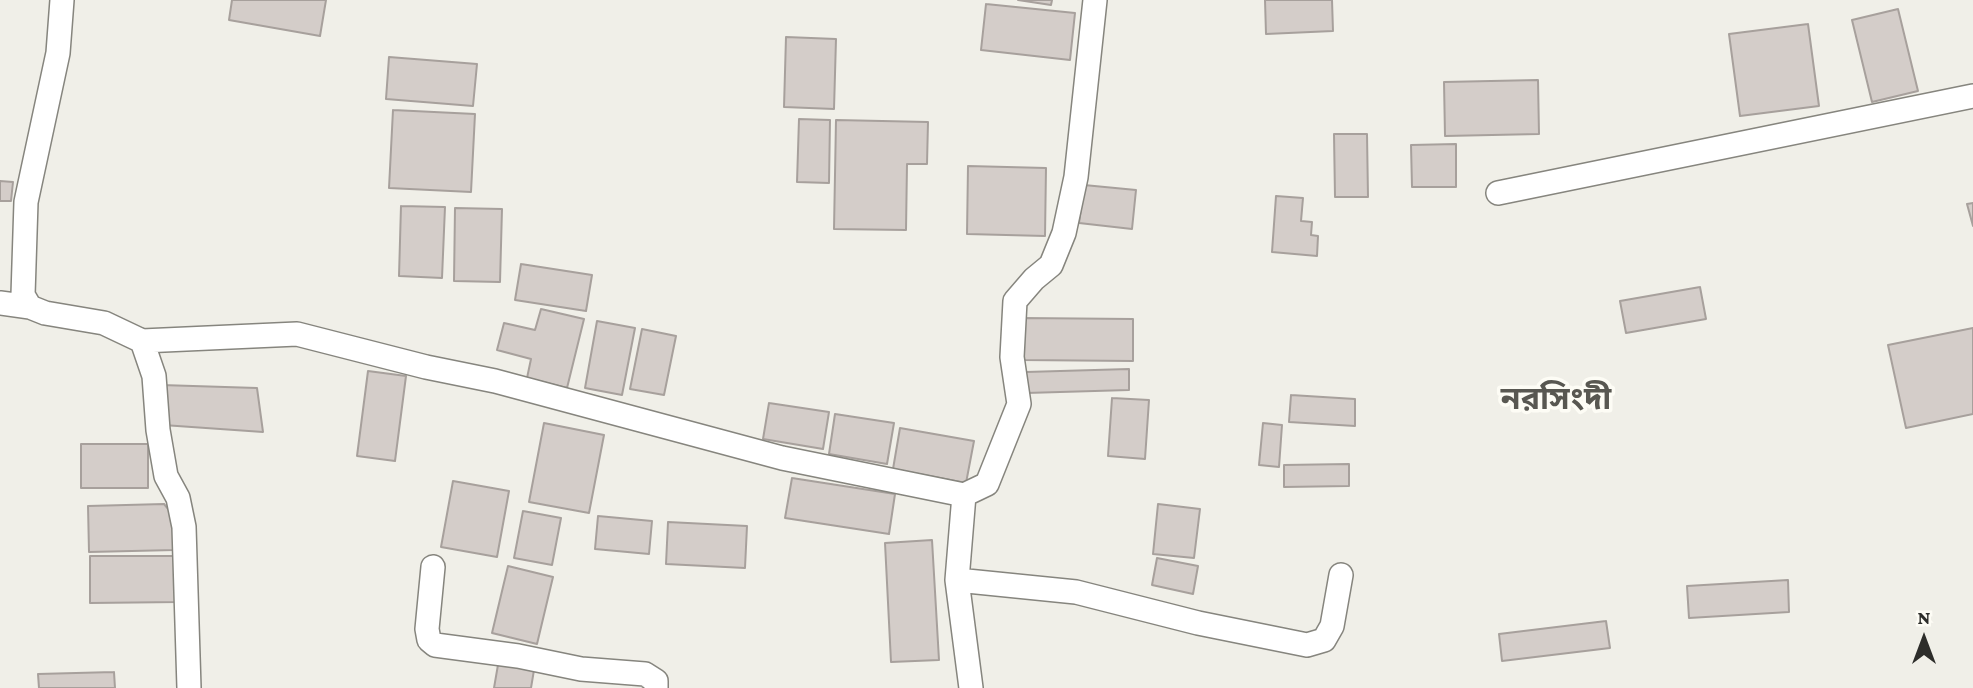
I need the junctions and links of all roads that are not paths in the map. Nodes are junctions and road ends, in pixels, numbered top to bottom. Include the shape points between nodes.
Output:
1 (62, 0) edge
2 (1095, 0) edge
3 (1973, 96) edge
4 (1498, 193) dead end
5 (0, 303) edge
6 (30, 307) junction
7 (142, 341) junction
8 (964, 495) junction
9 (433, 567) dead end
10 (1341, 575) dead end
11 (957, 580) junction
12 (189, 688) edge
13 (656, 688) edge
14 (971, 688) edge

1 - 6 street via 58,53 26,202 23,295
2 - 8 street via 1076,177 1064,233 1051,264 1015,301 1012,357 1019,404 987,484
3 - 4 street
5 - 6 street
6 - 7 street via 104,323
7 - 8 street via 297,334 495,381 782,458
7 - 12 street via 154,376 166,476 178,498 184,527
8 - 11 street
9 - 13 street via 427,629 435,645 581,669 645,674 656,681
10 - 11 street via 1332,626 1324,640 1307,645 1076,592
11 - 14 street

